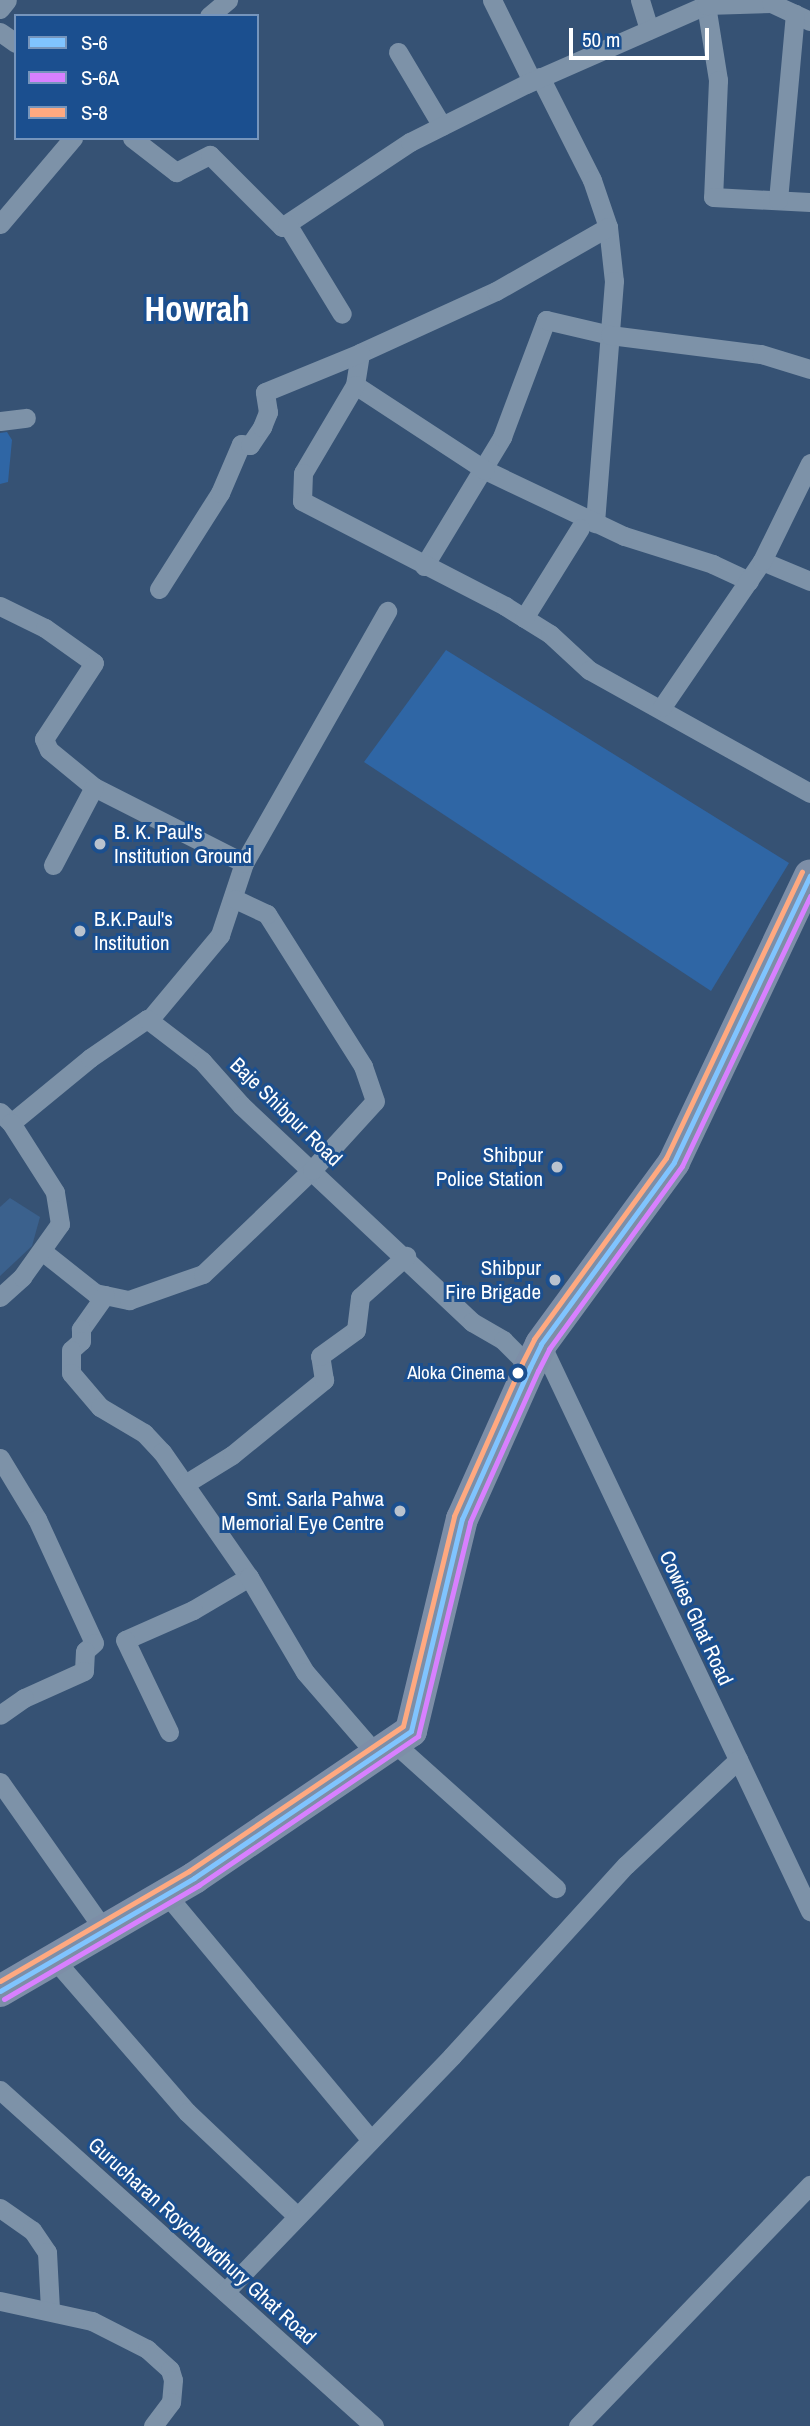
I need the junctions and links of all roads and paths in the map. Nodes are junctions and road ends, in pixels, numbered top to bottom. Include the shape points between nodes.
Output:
1 (6, 0) edge
2 (228, 0) edge
3 (492, 0) edge
4 (640, 0) edge
5 (706, 5) junction
6 (0, 9) edge
7 (804, 13) edge
8 (211, 14) edge
9 (649, 30) junction
10 (398, 52) dead end
11 (536, 79) junction
12 (442, 126) junction
13 (71, 140) edge
14 (135, 140) edge
15 (778, 200) junction
16 (810, 202) edge
17 (0, 224) edge
18 (287, 224) junction
19 (608, 227) junction
20 (342, 314) dead end
21 (610, 335) junction
22 (360, 353) junction
23 (810, 369) edge
24 (355, 385) junction
25 (26, 418) dead end
26 (0, 421) edge
27 (810, 463) edge
28 (485, 470) junction
29 (587, 526) junction
30 (762, 561) junction
31 (424, 566) junction
32 (748, 581) junction
33 (810, 581) edge
34 (159, 589) dead end
35 (0, 606) edge
36 (387, 611) dead end
37 (524, 618) junction
38 (662, 707) junction
39 (94, 787) junction
40 (810, 793) edge
41 (244, 863) junction
42 (53, 865) dead end
43 (810, 876) edge
44 (235, 898) junction
45 (149, 1020) junction
46 (6, 1117) edge
47 (312, 1170) junction
48 (42, 1251) junction
49 (405, 1256) junction
50 (105, 1296) junction
51 (0, 1297) edge
52 (536, 1355) junction
53 (0, 1458) edge
54 (185, 1484) junction
55 (249, 1577) junction
56 (125, 1640) junction
57 (94, 1643) junction
58 (0, 1715) edge
59 (169, 1732) dead end
60 (385, 1748) junction
61 (738, 1760) junction
62 (0, 1782) edge
63 (556, 1888) dead end
64 (166, 1894) junction
65 (810, 1911) edge
66 (104, 1930) junction
67 (54, 1959) junction
68 (0, 1991) edge
69 (0, 2090) edge
70 (371, 2140) junction
71 (810, 2185) edge
72 (0, 2208) edge
73 (297, 2216) junction
74 (225, 2292) junction
75 (0, 2301) edge
76 (50, 2310) junction
77 (153, 2426) edge
78 (374, 2426) edge
79 (578, 2426) edge

1 - 6 street
2 - 8 street
3 - 11 street
4 - 9 street
5 - 7 street via 771,3
5 - 9 street
5 - 15 street via 718,80 713,197
7 - 15 street
9 - 11 street
10 - 12 street
11 - 12 street
11 - 19 street via 592,180
12 - 18 street
13 - 17 street
14 - 18 street via 176,172 210,155 282,227
15 - 16 street
18 - 20 street
19 - 21 street via 614,281
19 - 22 street via 496,292
21 - 23 street via 761,354
21 - 28 street via 546,320 515,412
21 - 29 street
22 - 24 street
22 - 34 street via 265,392 268,412 262,427 250,444 242,444 220,493
24 - 28 street
24 - 31 street via 303,473 302,502
25 - 26 street
27 - 30 street
28 - 29 street
28 - 31 street
29 - 32 street
29 - 37 street
30 - 32 street
30 - 33 street
31 - 37 street
32 - 38 street
35 - 39 street via 45,628 94,663 44,738 49,750
36 - 41 street
37 - 38 street via 550,634 589,670 637,699
38 - 40 street
39 - 41 street
39 - 42 street
41 - 44 street
43 - 52 main road via 674,1162
44 - 45 street via 220,935
44 - 47 street via 267,914 363,1066 375,1101
45 - 46 street
45 - 47 street, Baje Shibpur Road via 202,1061 241,1105
46 - 48 street via 55,1192 60,1224
47 - 49 street, Baje Shibpur Road
47 - 50 street via 203,1274 130,1300
48 - 50 street
48 - 51 street
49 - 52 street, Baje Shibpur Road via 472,1322
49 - 54 street via 360,1297 356,1330 320,1356 324,1380 232,1455
50 - 54 street via 81,1329 81,1341 71,1350 71,1373 100,1407 144,1433
52 - 60 main road via 461,1519 411,1731
52 - 61 street, Cowies Ghat Road
53 - 57 street via 37,1519
54 - 55 street
55 - 56 street via 193,1610
55 - 60 street via 305,1672
56 - 57 street
56 - 59 street
57 - 58 street via 85,1651 85,1671 24,1698
60 - 63 street
60 - 64 main road
61 - 65 street, Cowies Ghat Road
61 - 70 street via 626,1865
62 - 66 street
64 - 66 main road
64 - 70 street
66 - 67 main road
67 - 68 main road
67 - 73 street via 161,2085
69 - 74 street, Gurucharan Roychowdhury Ghat Road
70 - 73 street
71 - 79 street
72 - 76 street via 32,2230 47,2252
73 - 74 street
74 - 78 street, Gurucharan Roychowdhury Ghat Road
75 - 76 street
76 - 77 street via 103,2326 147,2349 170,2370 171,2402

